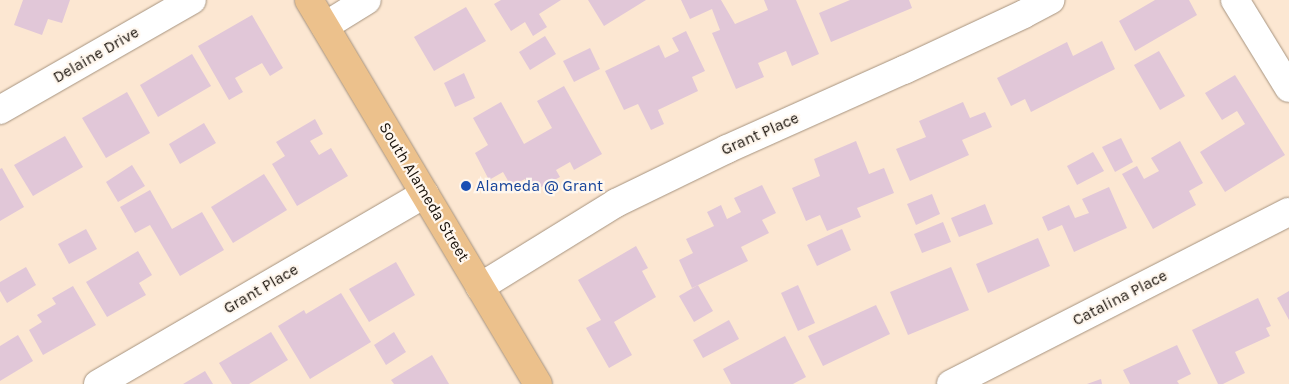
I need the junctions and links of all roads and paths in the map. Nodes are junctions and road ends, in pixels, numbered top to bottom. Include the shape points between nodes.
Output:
1 (192, 0) edge
2 (309, 0) edge
3 (367, 0) edge
4 (1050, 0) edge
5 (1235, 0) edge
6 (325, 26) junction
7 (1289, 88) edge
8 (0, 110) edge
9 (425, 194) junction
10 (1289, 212) edge
11 (480, 287) junction
12 (98, 384) edge
13 (538, 384) edge
14 (952, 384) edge

1 - 8 street, Delaine Drive
2 - 6 main road, South Alameda Street
3 - 6 street
4 - 11 street, Grant Place via 616,203
5 - 7 street
6 - 9 main road, South Alameda Street
9 - 11 main road, South Alameda Street
9 - 12 street, Grant Place
10 - 14 street, Catalina Place
11 - 13 main road, South Alameda Street

